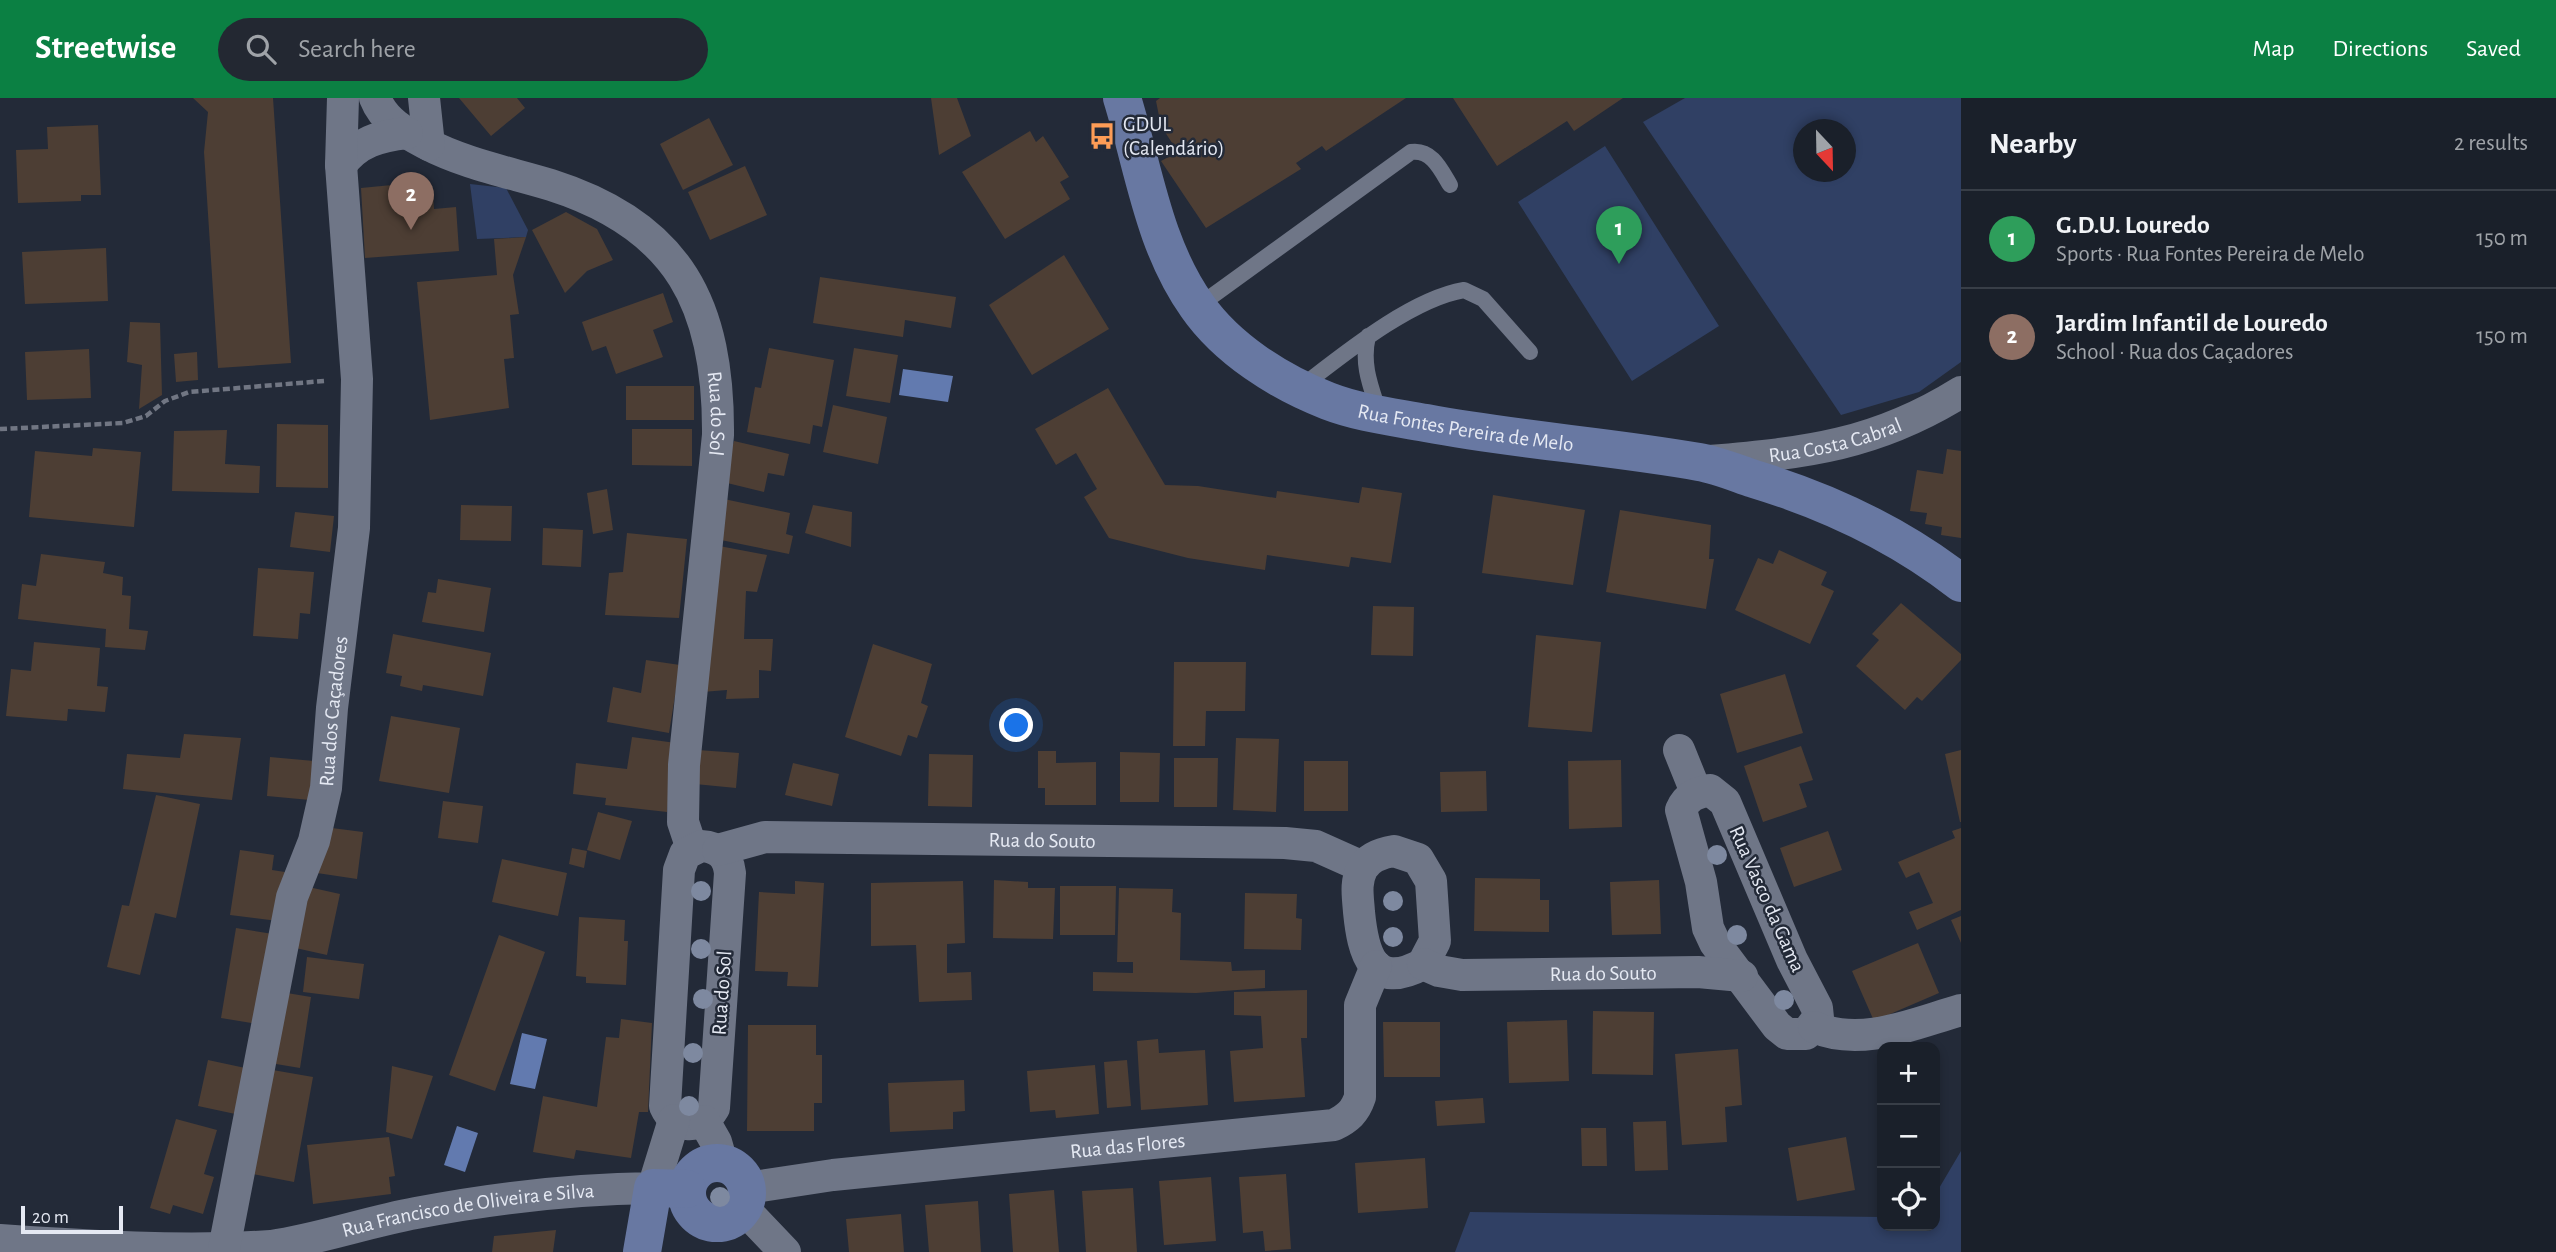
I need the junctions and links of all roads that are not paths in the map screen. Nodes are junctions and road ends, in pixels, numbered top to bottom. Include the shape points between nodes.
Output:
1 (343, 98) edge
2 (375, 98) edge
3 (424, 98) edge
4 (1122, 98) edge
5 (418, 139) junction
6 (341, 165) junction
7 (1450, 185) dead end
8 (1197, 307) junction
9 (1368, 336) junction
10 (1531, 352) dead end
11 (1299, 388) junction
12 (1961, 393) edge
13 (1380, 415) junction
14 (1701, 462) junction
15 (1961, 583) edge
16 (1679, 750) dead end
17 (1696, 793) junction
18 (705, 850) junction
19 (1363, 867) junction
20 (1792, 960) junction
21 (1423, 964) junction
22 (1376, 966) junction
23 (1743, 977) junction
24 (1961, 1010) edge
25 (1814, 1027) junction
26 (689, 1120) junction
27 (738, 1186) junction
28 (670, 1189) junction
29 (0, 1240) edge
30 (224, 1249) junction
31 (642, 1252) edge
32 (785, 1252) edge

1 - 6 street, Rua dos Caçadores
2 - 5 street, Rua do Sol via 390,121
3 - 5 street
4 - 8 street, Rua Fontes Pereira de Melo via 1149,201 1180,280
5 - 6 street via 370,141 352,150
5 - 18 street, Rua do Sol via 465,161 594,202 626,220 677,264 698,301 719,385 718,435 684,765 683,822
6 - 30 street, Rua dos Caçadores via 357,379 355,528 326,788 314,841 292,897
7 - 8 lane via 1433,159 1411,152
8 - 11 street, Rua Fontes Pereira de Melo via 1220,335
9 - 10 lane via 1440,297 1464,290 1483,299
9 - 11 lane
9 - 13 lane via 1365,372
11 - 13 street, Rua Fontes Pereira de Melo
12 - 14 street, Rua Costa Cabral via 1894,428 1854,442
13 - 14 street, Rua Fontes Pereira de Melo
14 - 15 street, Rua Fontes Pereira de Melo via 1841,509 1920,553
16 - 17 street
17 - 20 street, Rua Vasco da Gama via 1710,790 1725,802
17 - 23 street via 1681,810 1708,928
18 - 19 street, Rua do Souto via 765,837 1285,844 1316,846
18 - 26 street, Rua do Sol via 729,863 730,873 714,1108
18 - 26 street via 685,854 678,870 665,1106
19 - 21 street via 1394,851 1418,859 1427,869 1432,881 1435,941
19 - 22 street via 1357,889 1362,947
20 - 23 street, Rua do Souto
20 - 25 street, Rua Vasco da Gama via 1817,1008
21 - 22 street, Rua do Souto via 1399,973
21 - 23 street, Rua do Souto via 1462,975 1698,972
22 - 27 street, Rua das Flores via 1360,1005 1360,1097 1356,1109 1334,1125
23 - 25 street via 1787,1034 1806,1034
24 - 25 street via 1870,1034 1846,1036
26 - 27 street via 716,1142
26 - 28 street, Rua do Sol
27 - 28 street, Rua das Flores via 703,1166 690,1180
27 - 28 street, Rua das Flores via 728,1221 707,1221
27 - 32 street
28 - 30 street, Rua Francisco de Oliveira e Silva via 594,1189 508,1198 414,1213 270,1246
28 - 31 street, Rua do Sol
29 - 30 street, Rua Francisco de Oliveira e Silva via 160,1250

